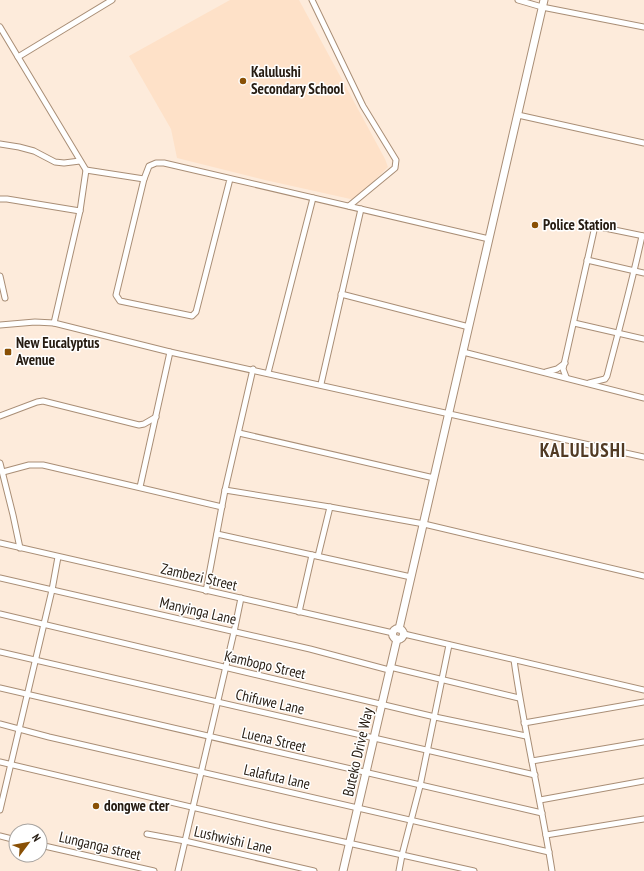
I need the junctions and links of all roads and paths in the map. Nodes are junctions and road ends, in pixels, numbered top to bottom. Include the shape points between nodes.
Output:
1 (112, 0) edge
2 (312, 0) edge
3 (518, 0) edge
4 (543, 3) edge
5 (0, 27) edge
6 (644, 27) edge
7 (18, 56) junction
8 (518, 115) junction
9 (644, 143) edge
10 (0, 144) edge
11 (80, 161) junction
12 (86, 170) junction
13 (144, 179) junction
14 (230, 179) junction
15 (313, 198) junction
16 (0, 199) edge
17 (349, 206) junction
18 (361, 209) junction
19 (80, 211) junction
20 (643, 236) edge
21 (489, 239) junction
22 (587, 260) junction
23 (635, 270) junction
24 (644, 273) edge
25 (0, 276) edge
26 (341, 294) junction
27 (5, 298) dead end
28 (54, 323) junction
29 (574, 323) junction
30 (0, 325) edge
31 (469, 327) junction
32 (618, 333) junction
33 (644, 339) edge
34 (170, 352) junction
35 (463, 352) junction
36 (564, 363) junction
37 (253, 369) junction
38 (268, 373) junction
39 (544, 373) junction
40 (566, 378) junction
41 (588, 383) junction
42 (321, 384) junction
43 (644, 398) edge
44 (449, 414) junction
45 (0, 416) edge
46 (156, 417) junction
47 (239, 433) junction
48 (644, 457) edge
49 (0, 463) edge
50 (3, 472) junction
51 (434, 478) junction
52 (140, 487) junction
53 (225, 490) junction
54 (330, 507) junction
55 (222, 508) junction
56 (424, 524) junction
57 (217, 534) junction
58 (0, 543) edge
59 (20, 548) junction
60 (312, 555) junction
61 (318, 556) junction
62 (58, 557) junction
63 (644, 576) edge
64 (411, 577) junction
65 (0, 578) edge
66 (52, 590) junction
67 (206, 591) junction
68 (241, 598) junction
69 (299, 612) junction
70 (0, 614) edge
71 (44, 624) junction
72 (234, 632) junction
73 (402, 632) junction
74 (393, 633) junction
75 (397, 640) junction
76 (449, 645) junction
77 (0, 652) edge
78 (36, 660) junction
79 (514, 660) junction
80 (225, 668) junction
81 (390, 668) junction
82 (442, 679) junction
83 (0, 688) edge
84 (644, 690) edge
85 (27, 695) junction
86 (519, 698) junction
87 (218, 702) junction
88 (644, 702) edge
89 (382, 704) junction
90 (435, 717) junction
91 (524, 723) junction
92 (0, 724) edge
93 (20, 728) junction
94 (526, 736) junction
95 (210, 737) junction
96 (373, 738) junction
97 (644, 742) edge
98 (427, 751) junction
99 (532, 761) junction
100 (0, 762) edge
101 (11, 764) junction
102 (202, 772) junction
103 (366, 774) junction
104 (534, 775) junction
105 (644, 781) edge
106 (420, 786) junction
107 (1, 799) edge
108 (540, 800) junction
109 (193, 807) junction
110 (359, 808) junction
111 (0, 810) edge
112 (542, 813) junction
113 (644, 818) edge
114 (411, 820) junction
115 (146, 834) dead end
116 (546, 835) junction
117 (185, 841) junction
118 (350, 843) junction
119 (48, 847) edge
120 (549, 852) junction
121 (402, 855) junction
122 (154, 871) edge
123 (178, 871) edge
124 (314, 871) edge
125 (343, 871) edge
126 (399, 871) edge
127 (474, 871) edge
128 (552, 871) edge

1 - 7 street
2 - 17 street via 363,106 396,160 395,168
3 - 4 street
4 - 6 street
4 - 8 street
5 - 7 street
7 - 11 street
8 - 9 street
8 - 21 street
10 - 11 street via 34,151 55,162
11 - 12 street
12 - 13 street
12 - 19 street
13 - 14 street via 149,166 159,163
13 - 14 street via 117,298 120,301 192,316 196,312
14 - 15 street
15 - 17 street
15 - 38 street
16 - 19 street
17 - 18 street
18 - 21 street
18 - 26 street
19 - 28 street
20 - 22 street via 595,226
20 - 23 street
21 - 31 street
22 - 23 street
22 - 29 street
23 - 24 street
23 - 32 street
25 - 27 street
26 - 31 street
26 - 42 street
28 - 30 street
28 - 34 street
29 - 32 street
29 - 36 street
31 - 35 street
32 - 33 street
32 - 41 street via 606,378
34 - 37 street
34 - 46 street
35 - 39 street
35 - 44 street
36 - 39 street via 557,369
36 - 40 street
37 - 38 street
37 - 47 street
38 - 42 street
39 - 40 street
40 - 41 street
41 - 43 street
42 - 44 street
44 - 48 street
44 - 51 street
45 - 46 street via 43,401 138,425
46 - 52 street
47 - 51 street
47 - 53 street
49 - 50 street
50 - 52 street via 29,465 43,465
50 - 59 street
51 - 56 street
52 - 55 street
53 - 54 street
53 - 55 street
54 - 56 street
54 - 61 street
55 - 57 street
56 - 63 street
56 - 64 street
57 - 60 street
57 - 67 street
58 - 59 street, Zambezi Street
59 - 62 street, Zambezi Street
60 - 61 street
60 - 69 street
61 - 64 street
62 - 66 street
62 - 67 street, Zambezi Street
64 - 73 street
65 - 66 street, Manyinga Lane
66 - 71 street
66 - 72 street, Manyinga Lane
67 - 68 street, Zambezi Street
68 - 69 street, Zambezi Street
68 - 72 street
69 - 74 street, Zambezi Street
70 - 71 street, Kambopo Street
71 - 78 street
71 - 80 street, Kambopo Street
72 - 80 street
72 - 81 street, Manyinga Lane
73 - 74 street via 394,630
73 - 75 street via 400,639
73 - 76 street
74 - 75 street
75 - 81 street, Buteko Drive Way
76 - 79 street
76 - 82 street
77 - 78 street, Chifuwe Lane
78 - 85 street
78 - 87 street, Chifuwe Lane
79 - 84 street
79 - 86 street
80 - 87 street
80 - 89 street, Kambopo Street
81 - 82 street, Manyinga Lane
81 - 89 street, Buteko Drive Way
82 - 86 street, Manyinga Lane
82 - 90 street
83 - 85 street, Luena Street
85 - 93 street
85 - 95 street, Luena Street
86 - 91 street
87 - 95 street
87 - 96 street, Chifuwe Lane
88 - 91 street
89 - 90 street, Kambopo Street
89 - 96 street, Buteko Drive Way
90 - 94 street, Kambopo Street
90 - 98 street
91 - 94 street
92 - 93 street, Lalafuta lane
93 - 101 street
93 - 102 street, Lalafuta lane
94 - 99 street
95 - 102 street
95 - 103 street, Luena Street
96 - 98 street, Chifuwe Lane
96 - 103 street, Buteko Drive Way
97 - 99 street
98 - 104 street, Chifuwe Lane
98 - 106 street
99 - 104 street
100 - 101 street
101 - 107 street
101 - 109 street
102 - 109 street
102 - 110 street, Lalafuta lane
103 - 106 street, Luena Street
103 - 110 street, Buteko Drive Way
104 - 108 street
105 - 108 street
106 - 112 street, Luena Street
106 - 114 street
107 - 111 street
108 - 112 street
109 - 117 street
109 - 118 street
110 - 114 street, Lalafuta lane
110 - 118 street, Buteko Drive Way
112 - 116 street
113 - 116 street
114 - 120 street, Lalafuta lane
114 - 121 street
115 - 117 street, Lushwishi Lane
116 - 120 street
117 - 123 street
117 - 124 street, Lushwishi Lane
118 - 121 street
118 - 125 street, Buteko Drive Way
119 - 122 street, Lunganga street
120 - 128 street
121 - 126 street
121 - 127 street

